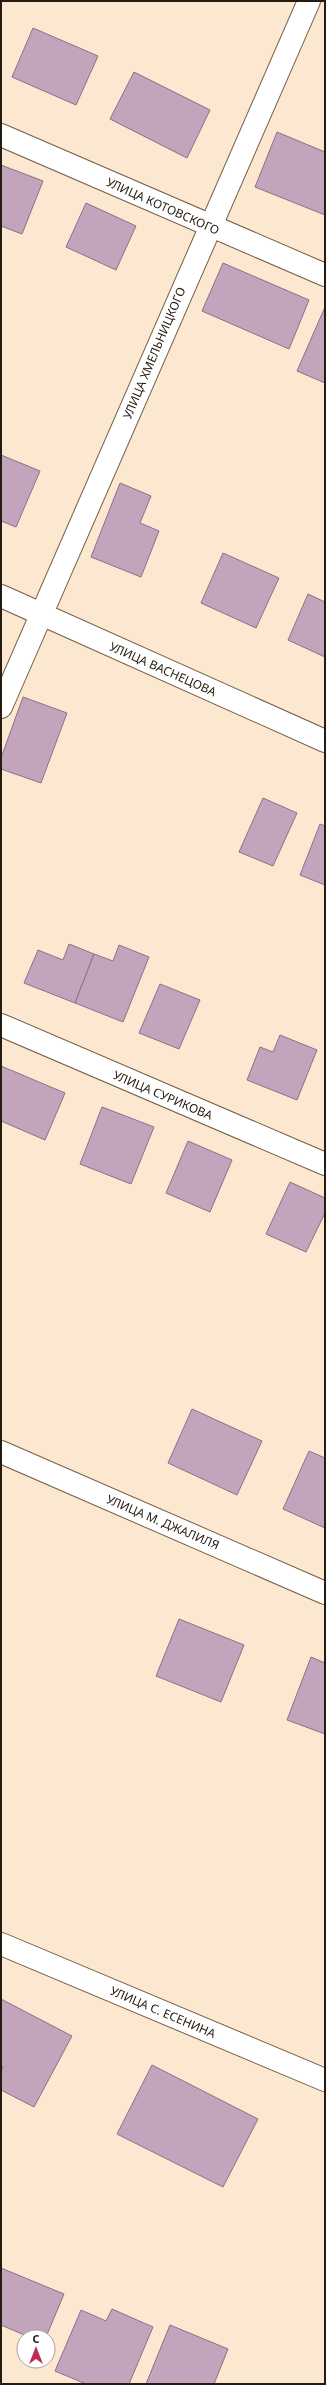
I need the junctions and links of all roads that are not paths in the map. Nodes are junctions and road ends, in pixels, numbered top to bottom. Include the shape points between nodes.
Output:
1 (309, 1) edge
2 (1, 135) edge
3 (209, 226) junction
4 (325, 275) edge
5 (1, 596) edge
6 (41, 615) junction
7 (1, 707) edge
8 (325, 741) edge
9 (1, 1026) edge
10 (325, 1164) edge
11 (1, 1452) edge
12 (325, 1593) edge
13 (1, 1944) edge
14 (325, 2080) edge

1 - 3 street, УЛИЦА ХМЕЛЬНИЦКОГО
2 - 3 street, УЛИЦА КОТОВСКОГО
3 - 4 street, УЛИЦА КОТОВСКОГО
3 - 6 street, УЛИЦА ХМЕЛЬНИЦКОГО
5 - 6 street, УЛИЦА ВАСНЕЦОВА
6 - 7 street, УЛИЦА ХМЕЛЬНИЦКОГО
6 - 8 street, УЛИЦА ВАСНЕЦОВА
9 - 10 street, УЛИЦА СУРИКОВА
11 - 12 street, УЛИЦА М. ДЖАЛИЛЯ
13 - 14 street, УЛИЦА С. ЕСЕНИНА

